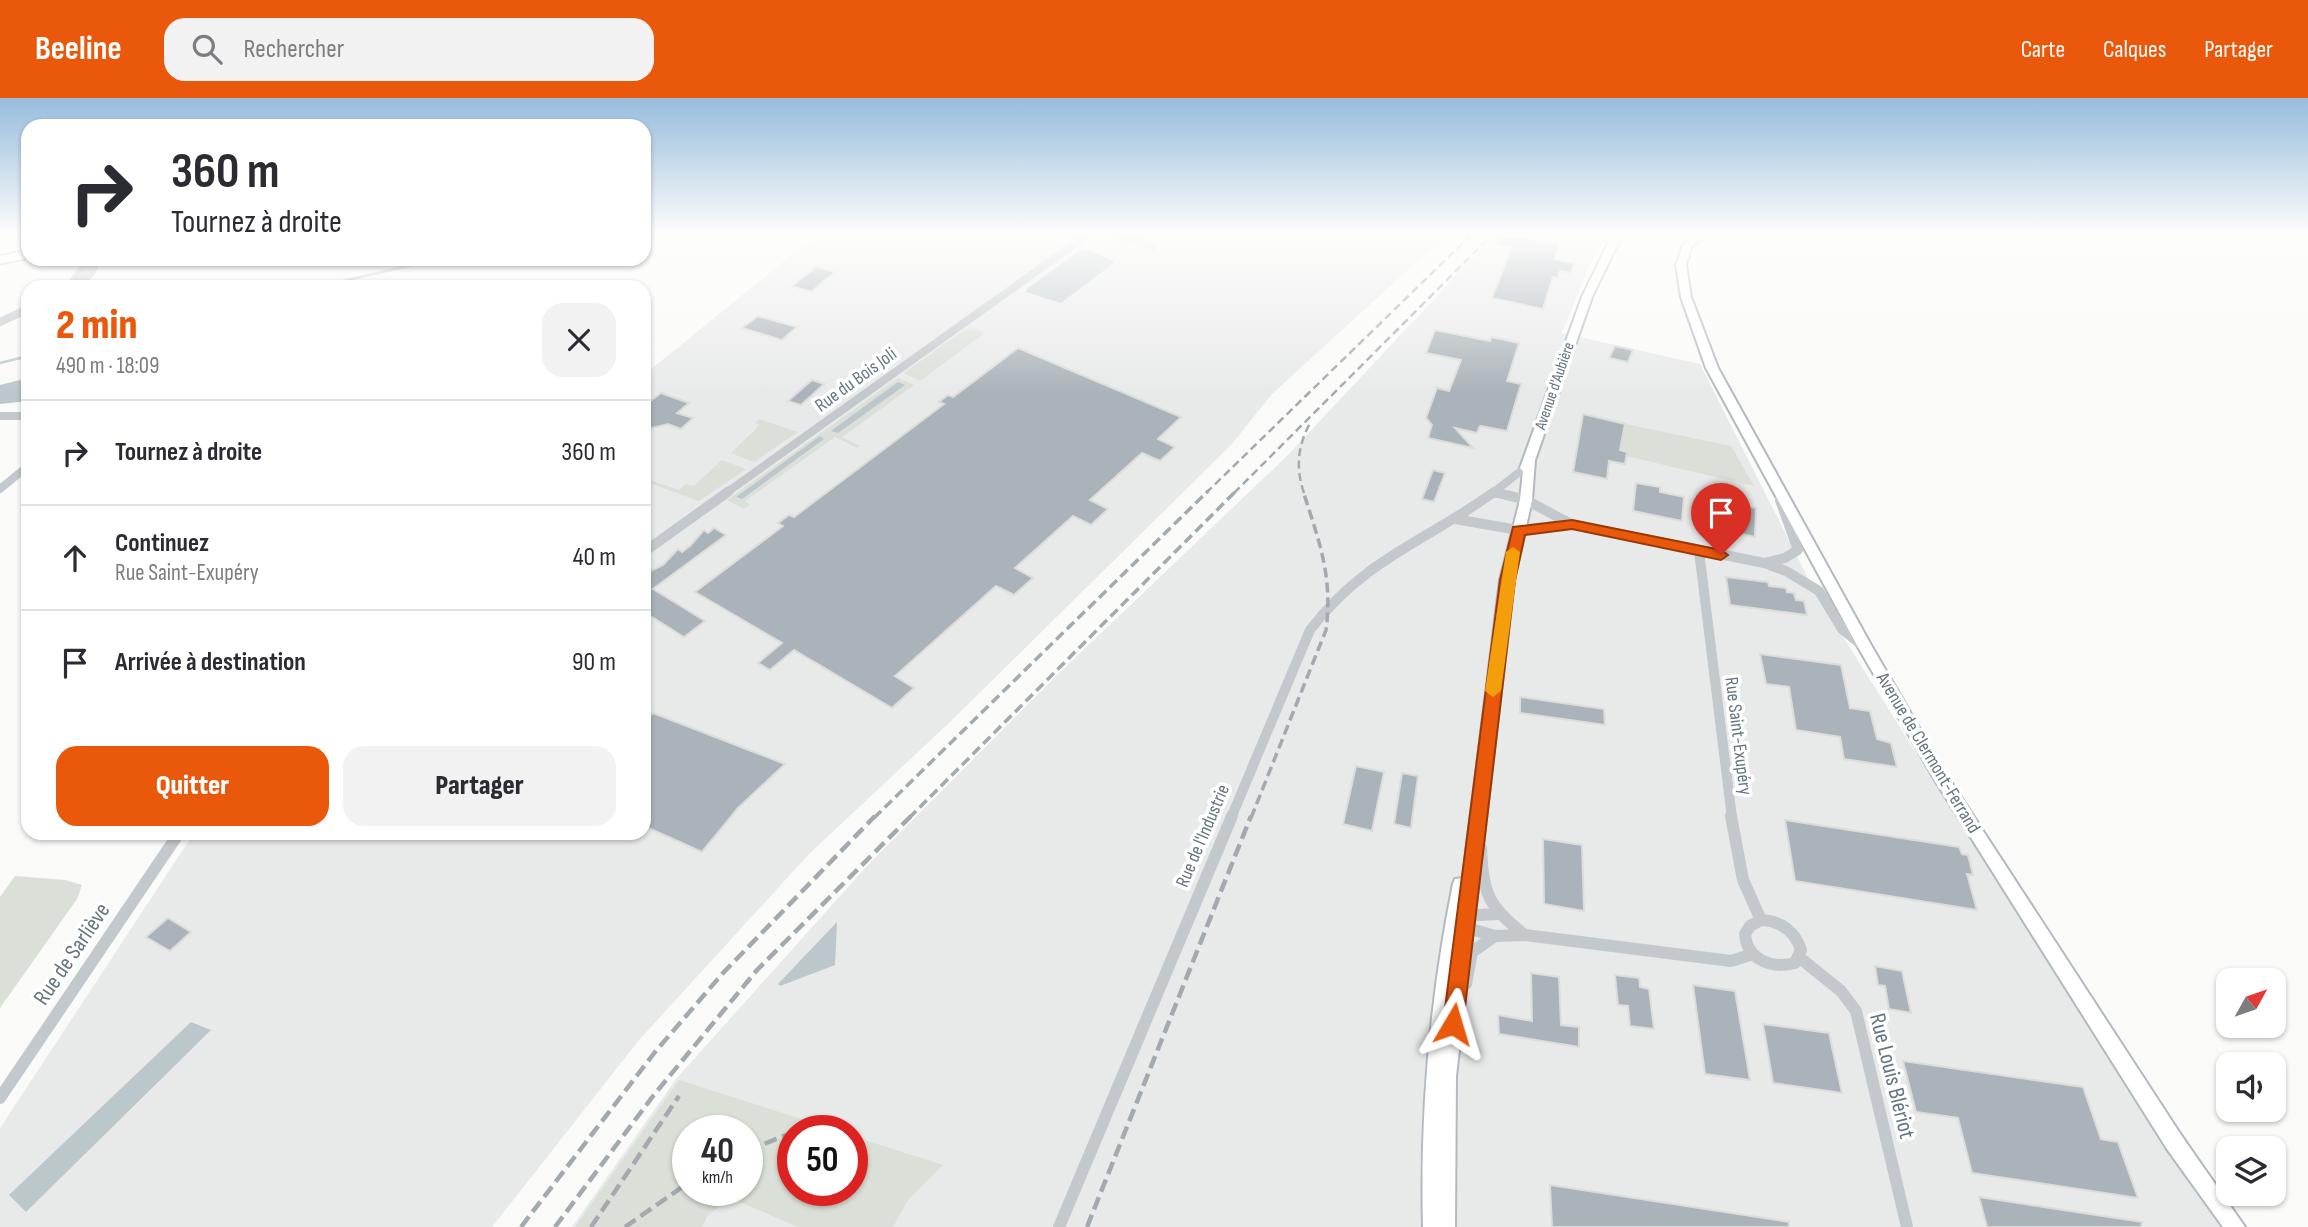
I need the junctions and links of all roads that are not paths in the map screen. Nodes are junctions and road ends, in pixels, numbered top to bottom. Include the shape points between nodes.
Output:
1 (1013, 288) edge
2 (1592, 288) edge
3 (1684, 288) edge
4 (21, 314) edge
5 (0, 325) edge
6 (0, 416) edge
7 (21, 416) edge
8 (1528, 465) junction
9 (21, 472) edge
10 (1770, 475) junction
11 (0, 489) edge
12 (1494, 492) junction
13 (1522, 499) junction
14 (1455, 519) junction
15 (1572, 524) junction
16 (1515, 530) junction
17 (651, 547) edge
18 (1699, 551) junction
19 (1764, 563) junction
20 (1865, 647) junction
21 (1479, 799) junction
22 (174, 840) edge
23 (1497, 914) junction
24 (1461, 920) junction
25 (1761, 920) junction
26 (1525, 935) junction
27 (1495, 936) junction
28 (1753, 954) junction
29 (1800, 958) junction
30 (1447, 1076) junction
31 (0, 1098) edge
32 (1059, 1227) edge
33 (1433, 1227) edge
34 (1445, 1227) edge
35 (1906, 1227) edge
36 (2235, 1227) edge

1 - 17 street, Rue du Bois Joli
2 - 8 main road, Avenue d'Aubière
3 - 10 main road, Avenue de Clermont-Ferrand via 1712,368
4 - 5 street
6 - 7 street
8 - 12 street, Rue de l'Industrie
8 - 13 main road, Avenue d'Aubière
9 - 11 street
10 - 19 street via 1798,550
10 - 20 main road, Avenue de Clermont-Ferrand
12 - 13 street
12 - 14 street, Rue de l'Industrie
13 - 15 street
13 - 16 main road, Avenue d'Aubière
14 - 16 street
14 - 32 street, Rue de l'Industrie via 1399,546 1361,572 1310,630
15 - 16 street
15 - 18 street
16 - 21 main road, Avenue d'Aubière
18 - 19 street
18 - 25 street, Rue Saint-Exupéry via 1735,851
19 - 20 street via 1819,592 1842,629
20 - 36 main road, Avenue de Clermont-Ferrand via 1948,790 2174,1142
21 - 23 street, Avenue d'Aubière via 1482,884
21 - 24 main road, Avenue d'Aubière
22 - 31 street, Rue de Sarliève
23 - 24 street
23 - 26 street, Avenue d'Aubière
24 - 27 street
24 - 30 main road, Avenue d'Aubière
24 - 33 main road, Avenue d'Aubière via 1443,996 1436,1072
25 - 28 street via 1745,932
25 - 29 street via 1788,928 1799,943
26 - 27 street
26 - 28 street via 1731,961
27 - 30 street, Avenue d'Aubière via 1472,952
28 - 29 street via 1779,967 1788,967
29 - 35 street, Rue Louis Blériot via 1841,991 1856,1011
30 - 34 main road, Avenue d'Aubière

